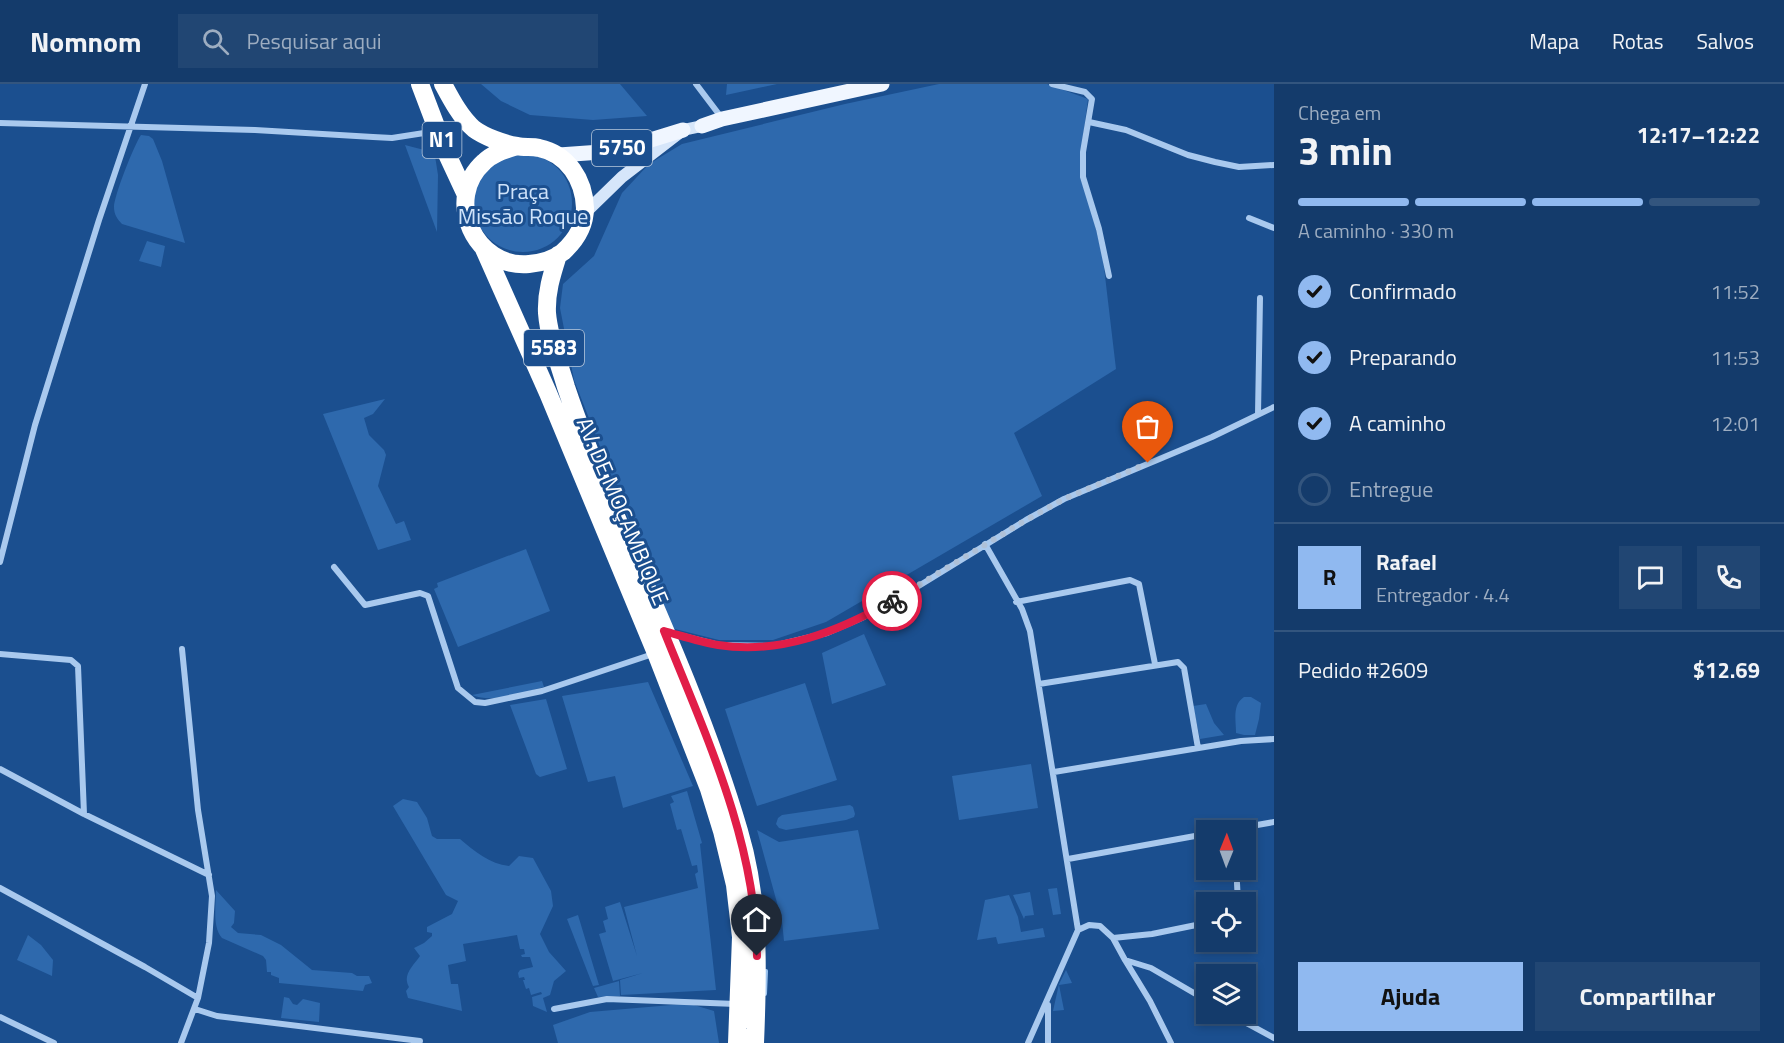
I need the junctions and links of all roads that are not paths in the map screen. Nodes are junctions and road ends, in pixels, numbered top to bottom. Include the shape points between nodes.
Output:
1 (146, 84) edge
2 (420, 84) edge
3 (443, 84) edge
4 (696, 84) edge
5 (882, 84) edge
6 (1052, 84) edge
7 (722, 119) junction
8 (1089, 122) junction
9 (0, 123) edge
10 (702, 126) joint
11 (130, 127) junction
12 (683, 130) junction
13 (438, 131) junction
14 (517, 146) junction
15 (559, 155) junction
16 (1274, 165) edge
17 (466, 195) junction
18 (585, 213) junction
19 (1249, 218) dead end
20 (1274, 228) edge
21 (484, 249) junction
22 (558, 255) junction
23 (1109, 276) dead end
24 (1260, 298) dead end
25 (1274, 407) edge
26 (1258, 414) junction
27 (985, 544) junction
28 (0, 562) edge
29 (334, 567) dead end
30 (1016, 602) junction
31 (664, 631) junction
32 (182, 649) dead end
33 (656, 653) junction
34 (0, 654) edge
35 (1155, 664) junction
36 (1039, 684) junction
37 (1274, 739) edge
38 (1198, 748) junction
39 (0, 769) edge
40 (1054, 772) junction
41 (84, 814) junction
42 (1274, 822) edge
43 (1256, 825) edge
44 (1196, 836) edge
45 (1068, 859) junction
46 (209, 875) junction
47 (1237, 883) dead end
48 (0, 888) edge
49 (1237, 892) edge
50 (1196, 925) edge
51 (1078, 930) junction
52 (1113, 938) junction
53 (1125, 960) junction
54 (1196, 994) edge
55 (198, 998) junction
56 (1048, 1002) junction
57 (739, 1004) junction
58 (195, 1009) junction
59 (554, 1009) dead end
60 (0, 1017) edge
61 (1248, 1024) edge
62 (1274, 1038) edge
63 (420, 1041) dead end
64 (54, 1043) edge
65 (181, 1043) edge
66 (737, 1043) edge
67 (755, 1043) edge
68 (1028, 1043) edge
69 (1048, 1043) edge
70 (1170, 1043) edge

1 - 11 street
2 - 13 highway, N1
3 - 14 highway, N1 via 474,129
4 - 7 street
5 - 7 main road, 5750
6 - 8 street via 1091,97
7 - 10 main road, 5750
8 - 16 street via 1126,130 1215,162 1239,167
8 - 23 street via 1083,177
9 - 11 street
10 - 12 main road, 5750
11 - 13 street via 392,138
11 - 28 street via 35,425
12 - 15 main road, 5750 via 615,151
12 - 18 main road via 622,177
13 - 17 highway, N1
14 - 15 highway, N1
14 - 17 highway, N1 via 484,162 472,176
15 - 18 highway via 580,181
17 - 21 highway, N1 via 466,215 472,234
18 - 22 highway via 580,230
19 - 20 street
21 - 22 highway via 501,260 520,265 540,263
21 - 33 highway, AV. DE MOÇAMBIQUE / 5583
22 - 31 highway, AV. DE MOÇAMBIQUE / 5583 via 549,282 547,312 554,349 592,462
24 - 26 street
25 - 26 street
26 - 27 street via 1064,499
27 - 30 street
27 - 31 street via 864,617 827,633 773,646 719,645
29 - 33 street via 365,605 420,593 428,596 458,688 475,702 542,691
30 - 35 street via 1135,581 1139,584
30 - 36 street via 1030,631
31 - 67 highway, AV. DE MOÇAMBIQUE via 724,785 751,881 757,934
32 - 46 street via 198,810
33 - 57 highway, AV. DE MOÇAMBIQUE / 5583 via 709,789 725,842 741,937
34 - 41 street via 71,660 78,666
35 - 36 street
35 - 38 street via 1178,662 1184,668
36 - 40 street
37 - 38 street
38 - 40 street
39 - 41 street
40 - 45 street
41 - 46 street
42 - 43 street
44 - 45 street
45 - 51 street
46 - 55 street via 209,943
47 - 49 street
48 - 55 street
50 - 52 street
51 - 52 street via 1100,926
51 - 56 street
52 - 53 street
53 - 54 street via 1151,968
53 - 70 street
55 - 58 street
56 - 68 street
56 - 69 street
57 - 59 street via 607,999
57 - 66 highway, AV. DE MOÇAMBIQUE / 5583
58 - 63 street via 217,1016
58 - 65 street
60 - 64 street
61 - 62 street

